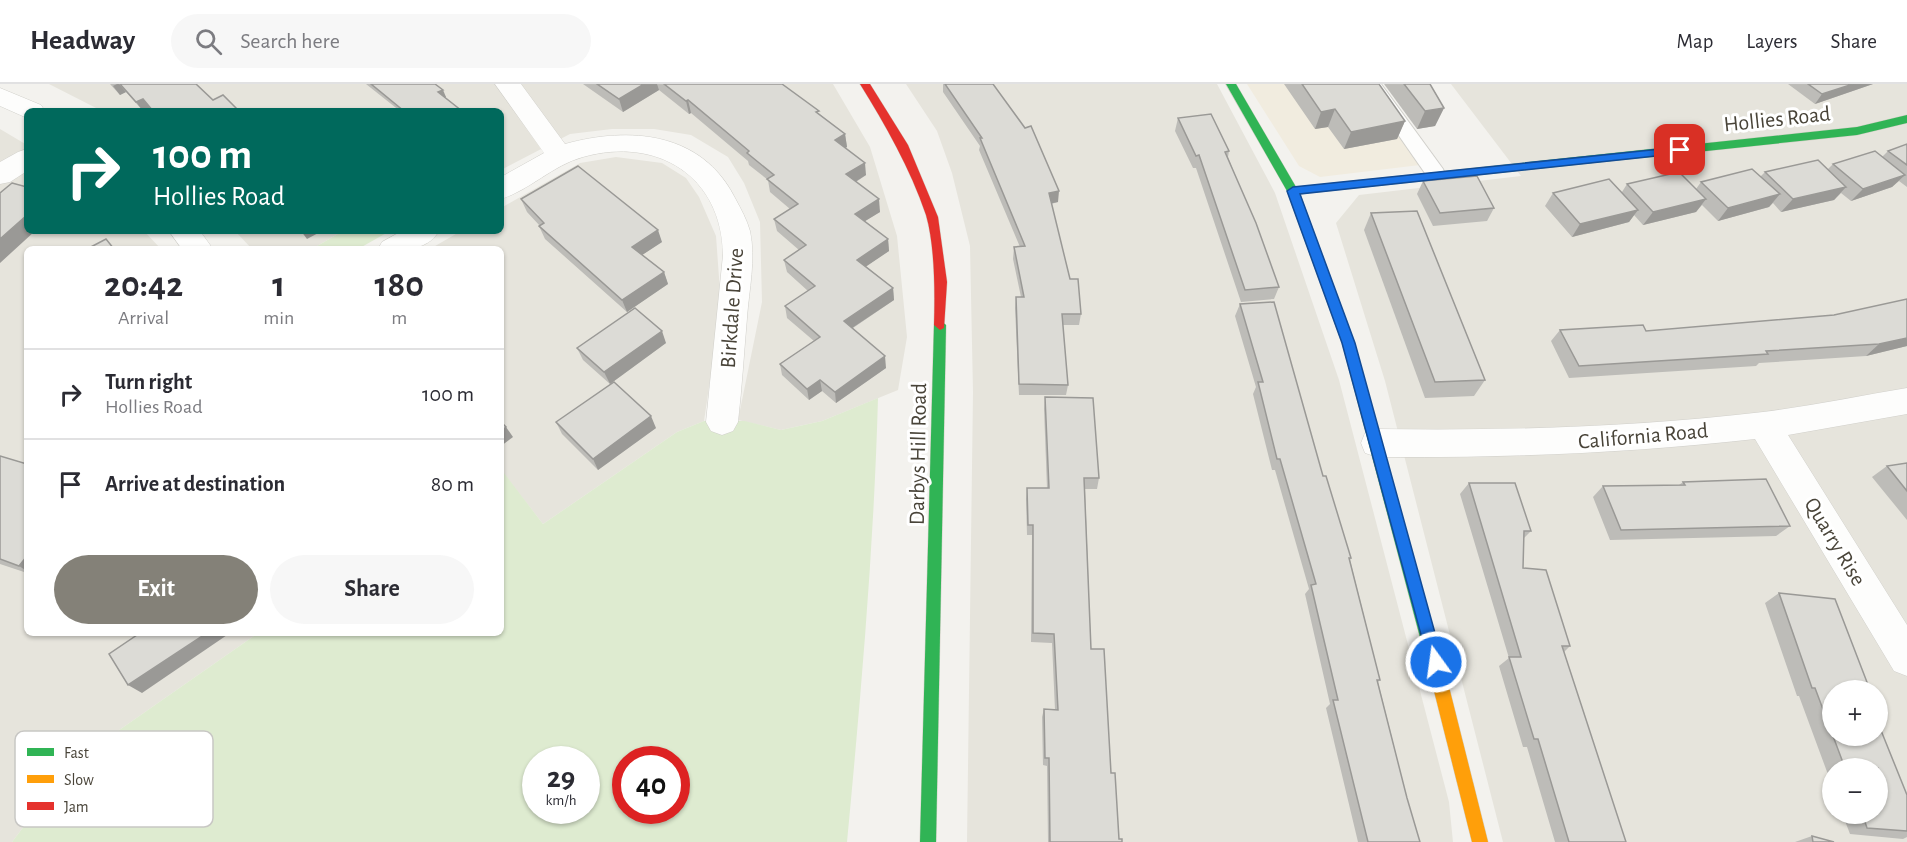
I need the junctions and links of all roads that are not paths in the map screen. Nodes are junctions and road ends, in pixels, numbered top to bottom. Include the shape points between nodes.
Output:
1 (508, 84) edge
2 (866, 84) edge
3 (1231, 84) edge
4 (1372, 84) edge
5 (0, 96) edge
6 (26, 108) edge
7 (1907, 119) edge
8 (560, 156) junction
9 (24, 160) edge
10 (1436, 174) junction
11 (0, 175) edge
12 (504, 187) edge
13 (1293, 191) junction
14 (186, 234) edge
15 (420, 234) edge
16 (196, 246) edge
17 (398, 246) edge
18 (1907, 400) edge
19 (722, 422) dead end
20 (1764, 425) junction
21 (1377, 442) junction
22 (1907, 659) edge
23 (928, 842) edge
24 (1480, 842) edge

1 - 8 street
2 - 23 street, Darbys Hill Road via 903,145 932,217 941,282
3 - 13 street
4 - 10 lane
5 - 6 street
7 - 10 street, Hollies Road via 1857,131
8 - 12 street, Birkdale Drive
8 - 19 street, Birkdale Drive via 603,144 645,144 694,162 710,176 722,195 736,232
9 - 11 street
10 - 13 street, Hollies Road
13 - 21 street via 1348,343
14 - 16 street
15 - 17 street
18 - 20 street, California Road
20 - 21 street, California Road via 1563,442
20 - 22 street, Quarry Rise
21 - 24 street

